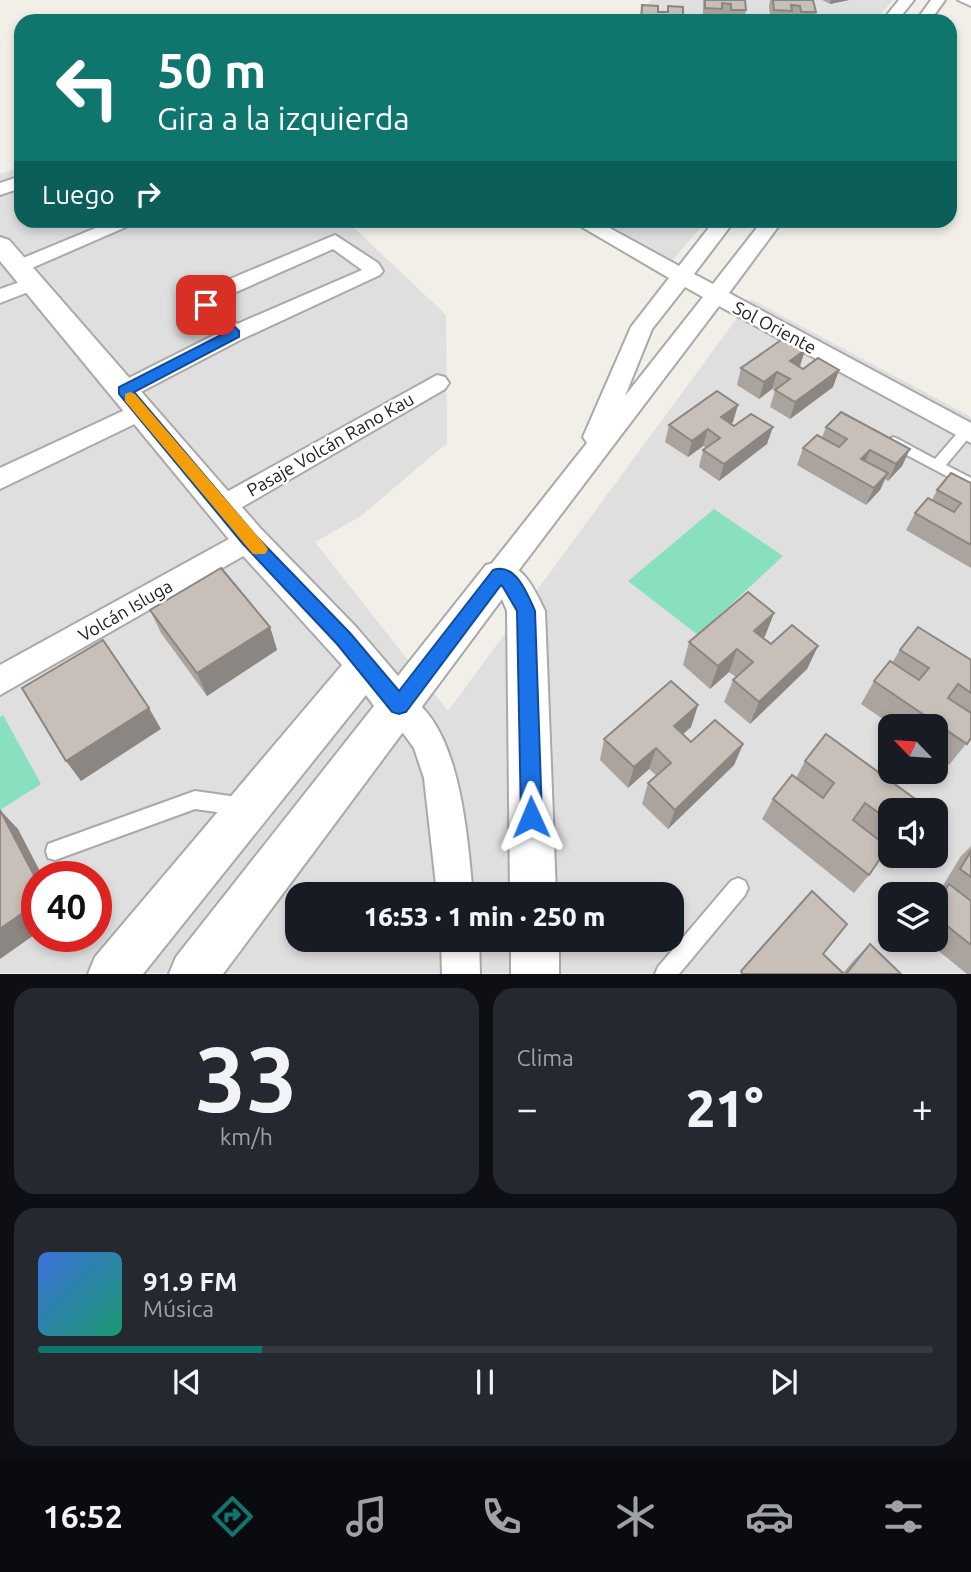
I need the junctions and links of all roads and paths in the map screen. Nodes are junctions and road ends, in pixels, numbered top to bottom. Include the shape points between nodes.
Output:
1 (906, 0) edge
2 (965, 0) edge
3 (971, 2) edge
4 (895, 14) edge
5 (110, 228) edge
6 (593, 228) edge
7 (720, 228) edge
8 (768, 228) edge
9 (17, 265) edge
10 (681, 277) junction
11 (0, 296) edge
12 (716, 296) junction
13 (234, 334) junction
14 (437, 383) dead end
15 (132, 401) junction
16 (876, 433) edge
17 (968, 433) edge
18 (937, 466) junction
19 (582, 468) junction
20 (0, 479) edge
21 (971, 484) edge
22 (223, 506) junction
23 (249, 539) junction
24 (499, 575) junction
25 (366, 666) junction
26 (0, 681) edge
27 (399, 706) junction
28 (249, 808) junction
29 (55, 851) dead end
30 (454, 882) edge
31 (533, 882) edge
32 (738, 888) dead end
33 (460, 952) edge
34 (535, 952) edge
35 (112, 974) edge
36 (193, 974) edge
37 (461, 974) edge
38 (536, 974) edge
39 (665, 974) edge

1 - 4 street
2 - 3 street
5 - 9 street
6 - 10 street, Sol Oriente
7 - 10 street
8 - 12 street
9 - 11 street
9 - 15 street
10 - 12 street, Sol Oriente
10 - 19 street via 642,327
12 - 17 street, Sol Oriente
12 - 19 street
13 - 13 street via 367,276 372,267 335,242 202,299
13 - 15 street
14 - 22 street, Pasaje Volcán Rano Kau
15 - 20 street
15 - 22 street
16 - 18 lane
17 - 18 lane
18 - 21 lane
19 - 24 street
22 - 23 street
23 - 25 street
23 - 26 street, Volcán Isluga
24 - 27 street
24 - 31 street via 517,590 526,611
25 - 27 street
25 - 28 street
27 - 30 street via 428,740 441,778
27 - 36 street
28 - 29 lane via 195,800
28 - 35 street
32 - 39 lane
33 - 37 street
34 - 38 street

